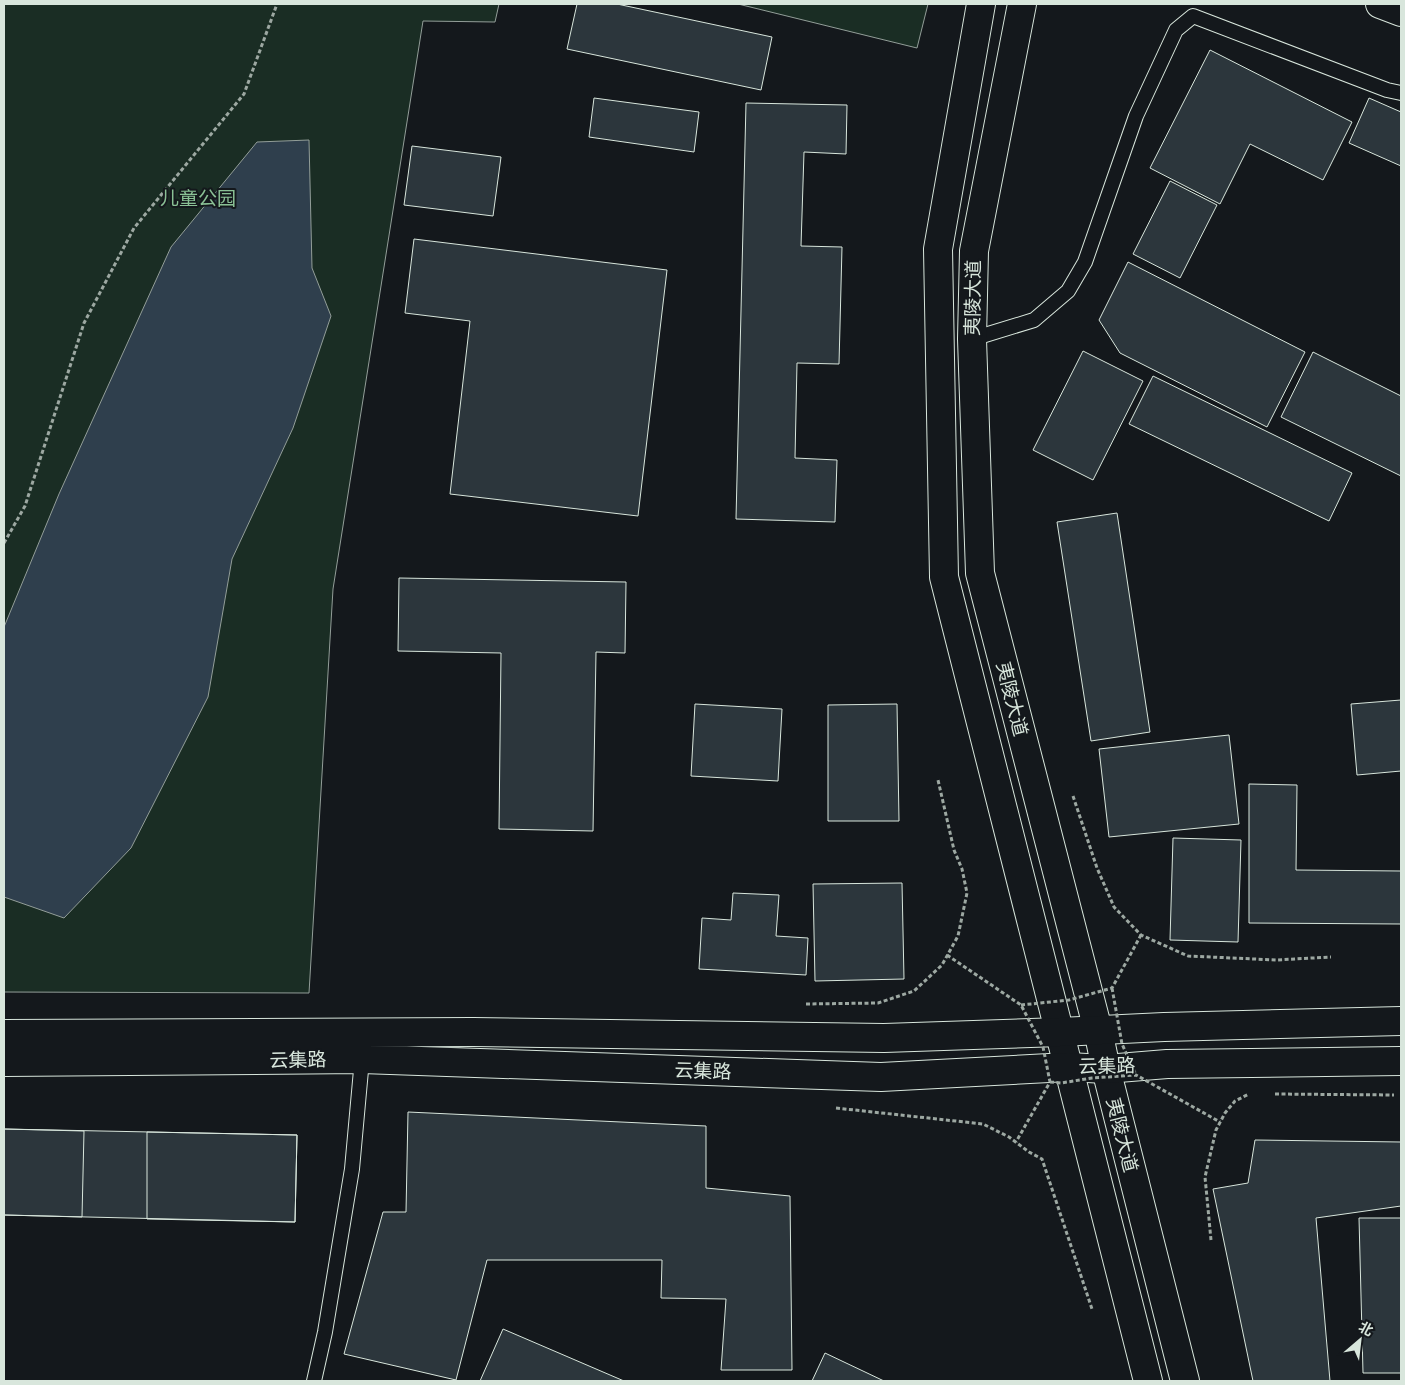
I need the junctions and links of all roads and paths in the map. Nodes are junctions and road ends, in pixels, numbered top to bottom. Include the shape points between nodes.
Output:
1 (277, 4) edge
2 (981, 4) edge
3 (1022, 4) edge
4 (1380, 4) edge
5 (1401, 12) edge
6 (1401, 93) edge
7 (972, 339) junction
8 (4, 543) edge
9 (938, 780) dead end
10 (1073, 796) dead end
11 (1141, 935) junction
12 (947, 955) junction
13 (1331, 957) dead end
14 (1112, 988) junction
15 (806, 1004) dead end
16 (1022, 1005) junction
17 (1401, 1021) edge
18 (1098, 1030) junction
19 (1060, 1032) junction
20 (4, 1034) edge
21 (362, 1059) junction
22 (1401, 1061) edge
23 (4, 1062) edge
24 (1106, 1069) junction
25 (1059, 1074) junction
26 (1136, 1075) junction
27 (1257, 1094) dead end
28 (1267, 1094) dead end
29 (1394, 1095) dead end
30 (836, 1108) dead end
31 (1220, 1122) junction
32 (1016, 1142) junction
33 (1211, 1240) dead end
34 (1092, 1309) dead end
35 (314, 1381) edge
36 (1148, 1381) edge
37 (1185, 1381) edge

1 - 8 path via 244,94 134,228 84,323 25,506
2 - 19 main road, 夷陵大道 via 938,249 944,577
3 - 7 main road, 夷陵大道 via 974,252
4 - 5 main road
6 - 7 lane via 1193,16 1176,30 1136,116 1085,262 1068,291 1034,320
7 - 18 main road, 夷陵大道 via 980,573
9 - 12 path via 967,893 958,936
10 - 11 path via 1114,907
11 - 13 path via 1188,956 1276,960
11 - 14 path, bridge
12 - 15 path via 942,965 914,991 878,1003
12 - 16 path, bridge
14 - 16 path, bridge via 1069,1000
14 - 26 path, bridge via 1122,1044
16 - 25 path, bridge
17 - 18 main road, 云集路
18 - 19 main road, 云集路
18 - 24 main road, 夷陵大道
19 - 20 main road, 云集路 via 884,1038 473,1032
19 - 25 main road, 夷陵大道
21 - 23 main road, 云集路
21 - 25 main road, 云集路 via 881,1077
21 - 35 lane via 352,1169
22 - 24 main road, 云集路 via 1167,1064
24 - 25 main road, 云集路
24 - 37 main road, 夷陵大道
25 - 26 path, bridge via 1061,1083
25 - 32 path, bridge
25 - 36 main road, 夷陵大道
26 - 31 path, bridge
27 - 31 path via 1247,1094 1235,1101
28 - 29 path
30 - 32 path via 983,1124
31 - 33 path via 1205,1177
32 - 34 path via 1042,1159

